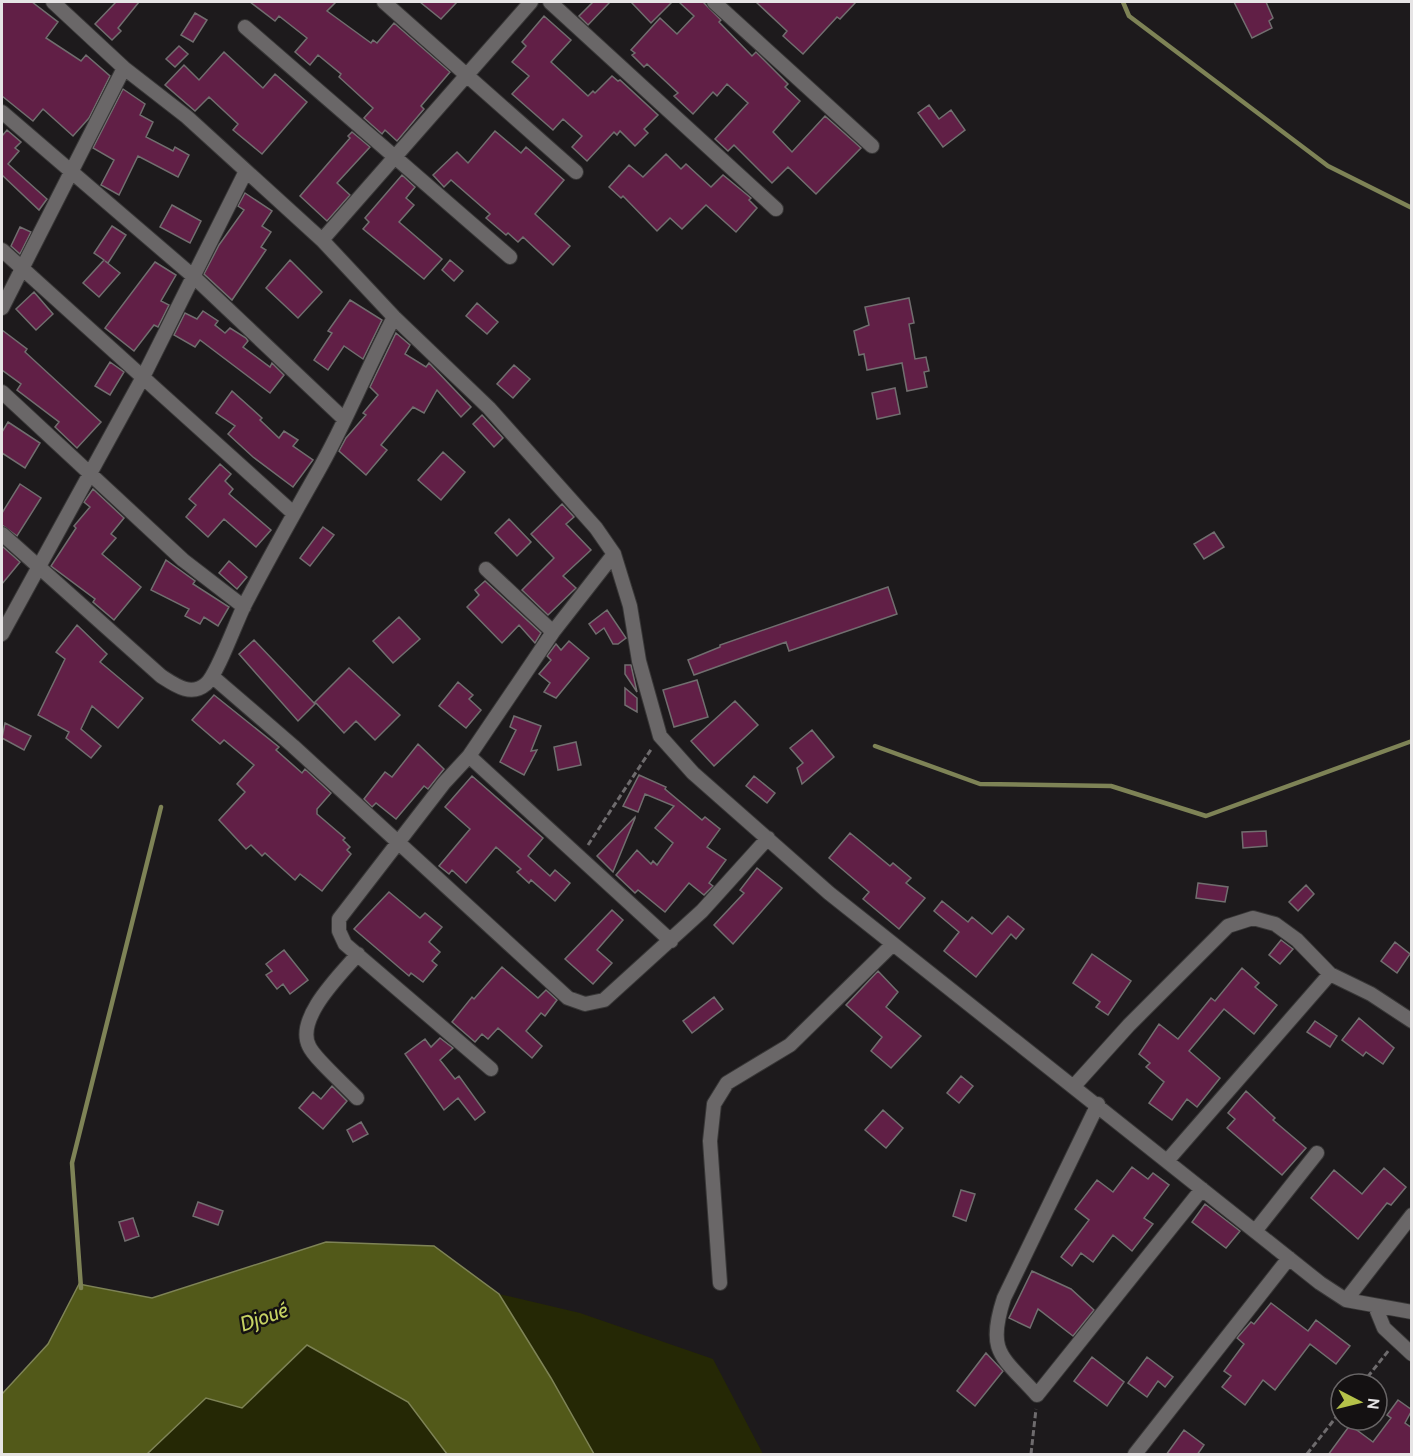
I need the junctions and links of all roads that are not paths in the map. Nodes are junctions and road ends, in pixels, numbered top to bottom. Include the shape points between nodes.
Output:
1 (53, 2) edge
2 (384, 2) edge
3 (531, 2) edge
4 (550, 2) edge
5 (714, 2) edge
6 (245, 27) dead end
7 (124, 68) junction
8 (466, 76) junction
9 (2, 112) edge
10 (872, 146) dead end
11 (396, 158) junction
12 (73, 171) junction
13 (246, 171) junction
14 (576, 172) dead end
15 (776, 209) dead end
16 (322, 240) junction
17 (2, 250) edge
18 (510, 257) dead end
19 (21, 270) junction
20 (194, 277) junction
21 (2, 308) edge
22 (394, 317) junction
23 (143, 377) junction
24 (2, 392) edge
25 (344, 418) junction
26 (91, 472) junction
27 (292, 512) junction
28 (2, 534) edge
29 (614, 554) junction
30 (39, 569) junction
31 (486, 569) dead end
32 (244, 607) junction
33 (553, 632) junction
34 (2, 634) edge
35 (213, 677) junction
36 (469, 756) junction
37 (768, 838) junction
38 (398, 842) junction
39 (671, 941) junction
40 (893, 944) junction
41 (358, 954) junction
42 (1330, 974) junction
43 (1412, 1021) edge
44 (491, 1069) dead end
45 (1074, 1086) junction
46 (357, 1098) dead end
47 (1098, 1104) junction
48 (1317, 1153) dead end
49 (1167, 1161) junction
50 (1202, 1190) junction
51 (1412, 1215) edge
52 (1256, 1230) junction
53 (1289, 1258) junction
54 (720, 1283) dead end
55 (1346, 1300) junction
56 (1375, 1306) junction
57 (1412, 1312) edge
58 (1412, 1354) edge
59 (1135, 1455) edge

1 - 7 street
2 - 8 street
3 - 8 street
4 - 15 street
5 - 10 street
6 - 11 street
7 - 12 street
7 - 13 street via 188,117
8 - 11 street
8 - 14 street
9 - 12 street
11 - 16 street
11 - 18 street
12 - 19 street
12 - 20 street
13 - 16 street
13 - 20 street
16 - 22 street
17 - 19 street
19 - 21 street
19 - 23 street
20 - 23 street
20 - 25 street
22 - 25 street
22 - 29 street via 489,408 559,483
23 - 26 street
23 - 27 street
24 - 26 street
25 - 27 street
26 - 30 street
26 - 32 street via 183,560
27 - 32 street
28 - 30 street
29 - 33 street
29 - 37 street via 660,736 693,772
30 - 34 street
30 - 35 street via 131,651 180,688 205,686
31 - 33 street
32 - 35 street
33 - 36 street
35 - 38 street
36 - 38 street
36 - 39 street
37 - 39 street
37 - 40 street
38 - 39 street via 568,998 585,1004 604,1000
38 - 41 street via 339,920 345,945
40 - 45 street
40 - 54 street via 790,1045 727,1083 714,1104 710,1141
41 - 44 street
41 - 46 street via 324,995 306,1032 309,1046
42 - 43 street via 1371,993
42 - 45 street via 1297,939 1275,924 1253,918 1228,926
42 - 49 street
45 - 47 street
47 - 49 street
47 - 50 street via 995,1324 996,1347 1037,1395
48 - 52 street
49 - 50 street
50 - 52 street
51 - 55 street
52 - 53 street
53 - 55 street
53 - 59 street
55 - 56 street
56 - 57 street
56 - 58 street via 1384,1328

